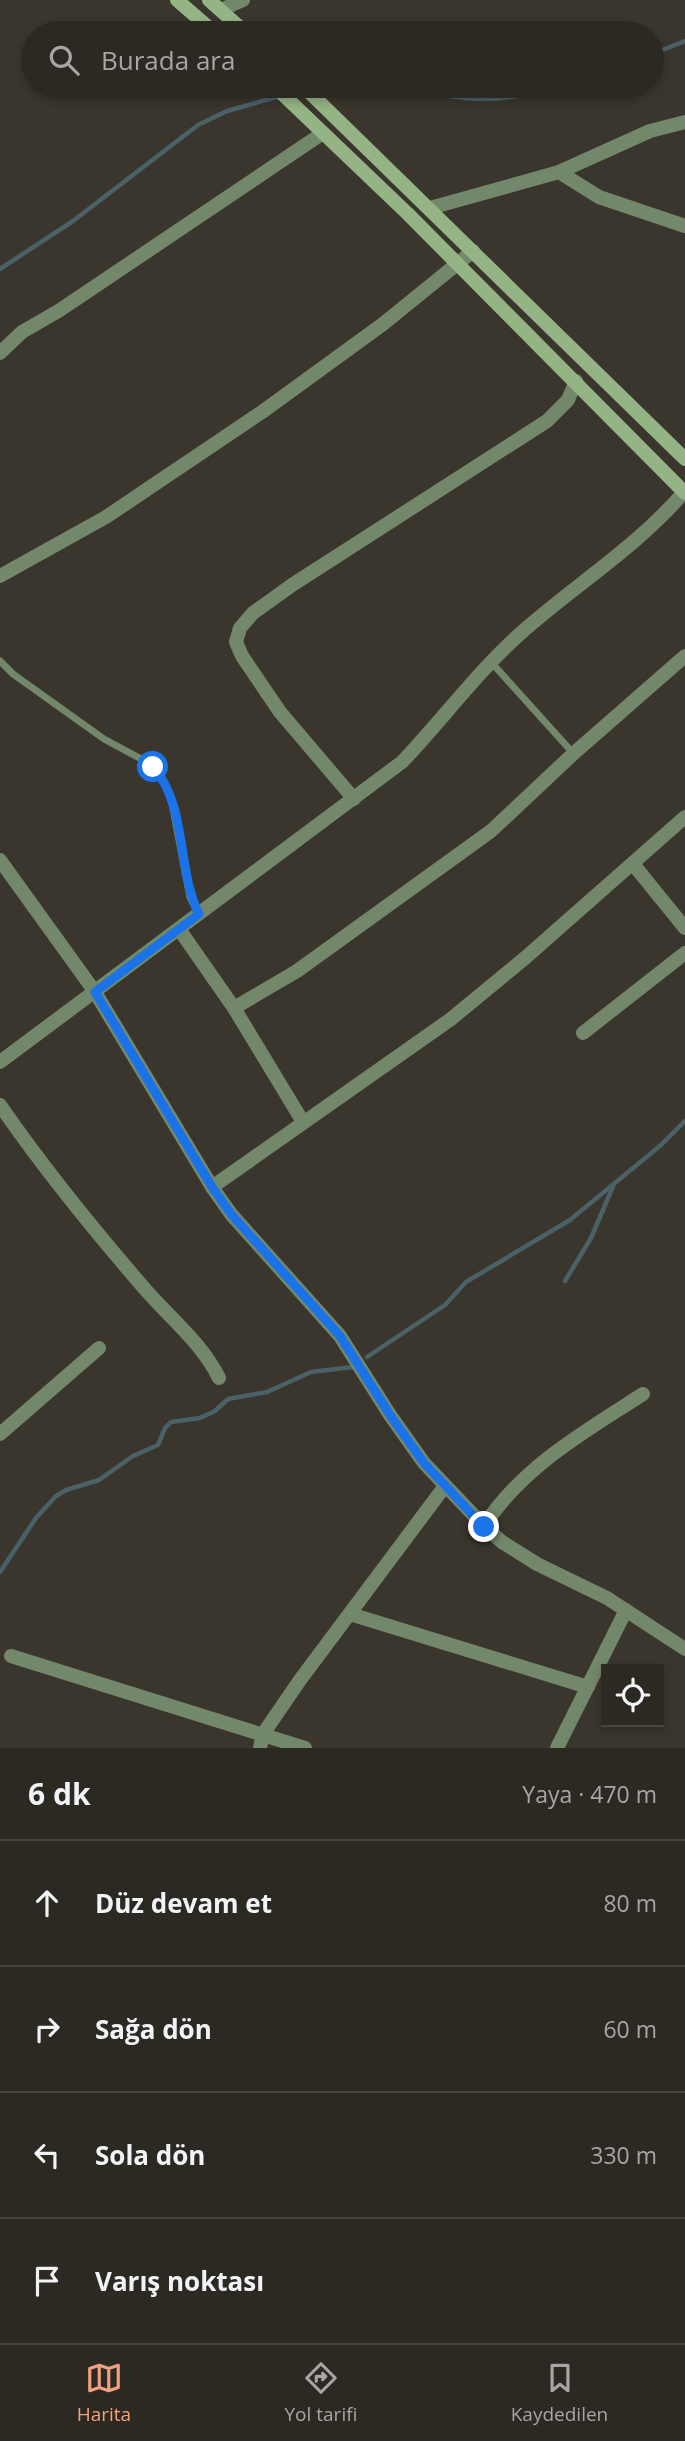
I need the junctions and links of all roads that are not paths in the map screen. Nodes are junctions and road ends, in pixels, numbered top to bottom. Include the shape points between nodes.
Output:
1 (177, 0) edge
2 (209, 0) edge
3 (243, 0) edge
4 (221, 10) junction
5 (201, 21) edge
6 (233, 21) edge
7 (286, 98) edge
8 (316, 98) edge
9 (685, 122) edge
10 (323, 133) junction
11 (559, 172) junction
12 (430, 208) junction
13 (685, 226) edge
14 (472, 251) junction
15 (457, 265) junction
16 (0, 353) edge
17 (576, 381) junction
18 (685, 460) edge
19 (684, 492) edge
20 (0, 576) edge
21 (685, 656) edge
22 (0, 662) edge
23 (491, 662) junction
24 (573, 754) junction
25 (354, 799) junction
26 (685, 817) edge
27 (0, 860) edge
28 (633, 864) junction
29 (199, 914) junction
30 (685, 928) edge
31 (179, 929) junction
32 (685, 953) edge
33 (95, 992) junction
34 (234, 1008) junction
35 (583, 1033) dead end
36 (0, 1062) edge
37 (0, 1105) edge
38 (303, 1122) junction
39 (212, 1187) junction
40 (99, 1348) dead end
41 (219, 1378) dead end
42 (643, 1394) dead end
43 (0, 1434) edge
44 (445, 1486) junction
45 (484, 1527) junction
46 (626, 1610) junction
47 (349, 1614) junction
48 (685, 1648) edge
49 (11, 1656) dead end
50 (588, 1687) junction
51 (262, 1741) edge
52 (305, 1748) edge
53 (557, 1748) edge

1 - 5 main road
2 - 4 main road
3 - 4 street
4 - 6 main road
7 - 10 main road
8 - 12 main road
9 - 11 street via 650,131
10 - 15 main road
10 - 16 street via 22,332
11 - 12 street
11 - 13 street via 599,197
12 - 14 main road
14 - 15 street
14 - 18 main road
15 - 17 main road
15 - 20 street via 262,412 106,517
17 - 19 main road
17 - 25 street via 568,400 547,421 292,585 240,628 236,642 242,656 280,712
19 - 23 street via 649,529 573,588
21 - 24 street
22 - 29 lane via 160,775 172,798 190,897
23 - 24 lane
23 - 25 street via 402,762
24 - 34 street via 491,831 297,971
25 - 29 street
26 - 28 street
27 - 33 street
28 - 30 street
28 - 38 street via 452,1019
29 - 31 street
31 - 33 street
31 - 34 street
32 - 35 street
33 - 36 street
33 - 39 street
34 - 38 street
37 - 41 street via 72,1202 146,1291 199,1345
38 - 39 street
39 - 44 street via 340,1336 424,1463
40 - 43 street
42 - 45 street via 538,1465 497,1506
44 - 45 street
44 - 47 street
45 - 46 street via 537,1564
46 - 48 street
46 - 50 street
47 - 50 street
47 - 51 street
49 - 51 street
50 - 53 street
51 - 52 street

